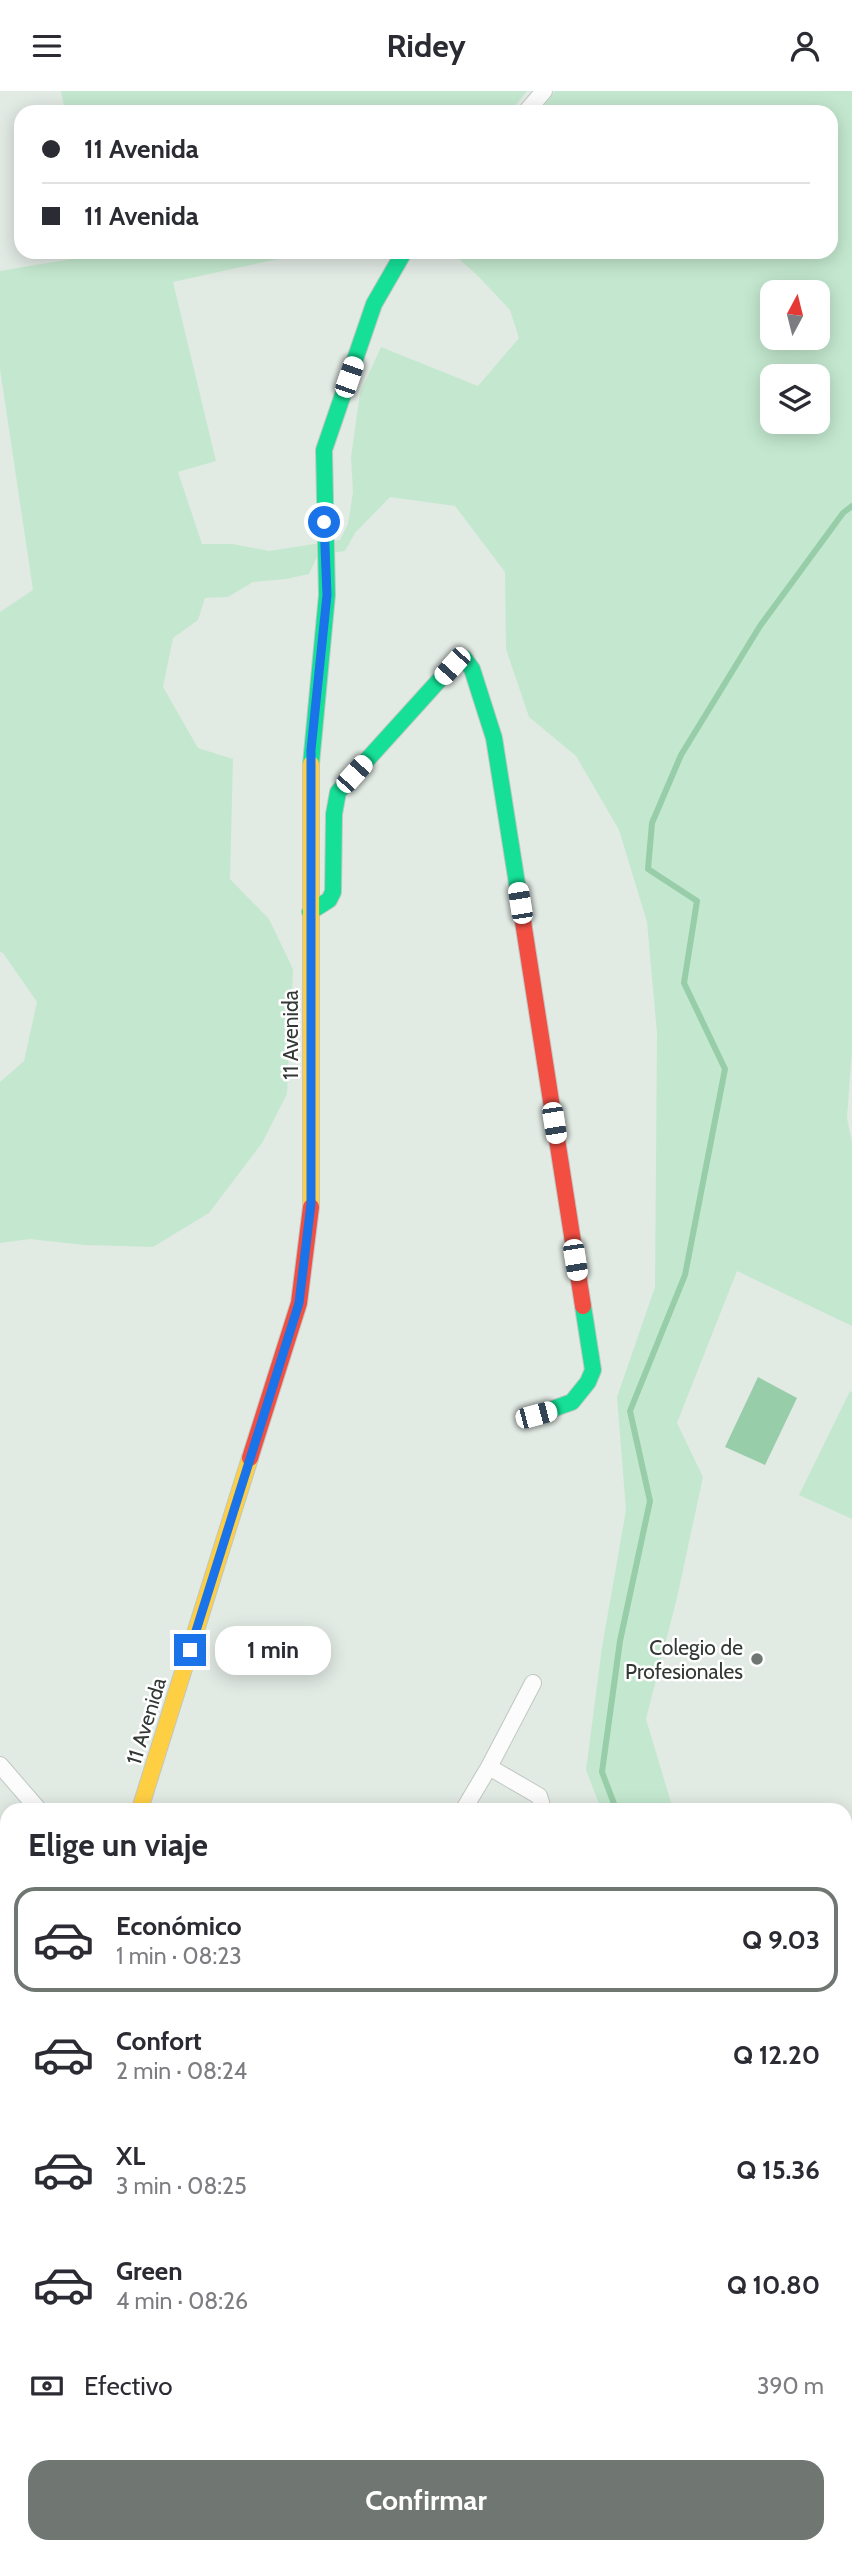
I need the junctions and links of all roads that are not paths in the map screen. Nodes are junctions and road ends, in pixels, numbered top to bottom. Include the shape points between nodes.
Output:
1 (544, 91) edge
2 (532, 105) edge
3 (400, 259) edge
4 (310, 912) junction
5 (536, 1415) dead end
6 (533, 1683) dead end
7 (0, 1766) edge
8 (489, 1767) junction
9 (33, 1803) edge
10 (142, 1803) edge
11 (468, 1803) edge
12 (541, 1803) edge

1 - 2 street
3 - 4 street, 11 Avenida via 374,304 324,450 327,595 311,750
4 - 5 street via 333,892 338,792 464,658 495,738 593,1370 586,1390 571,1405
4 - 10 street, 11 Avenida via 311,1204 299,1303
6 - 8 street
7 - 9 street
8 - 11 street
8 - 12 street via 539,1797

